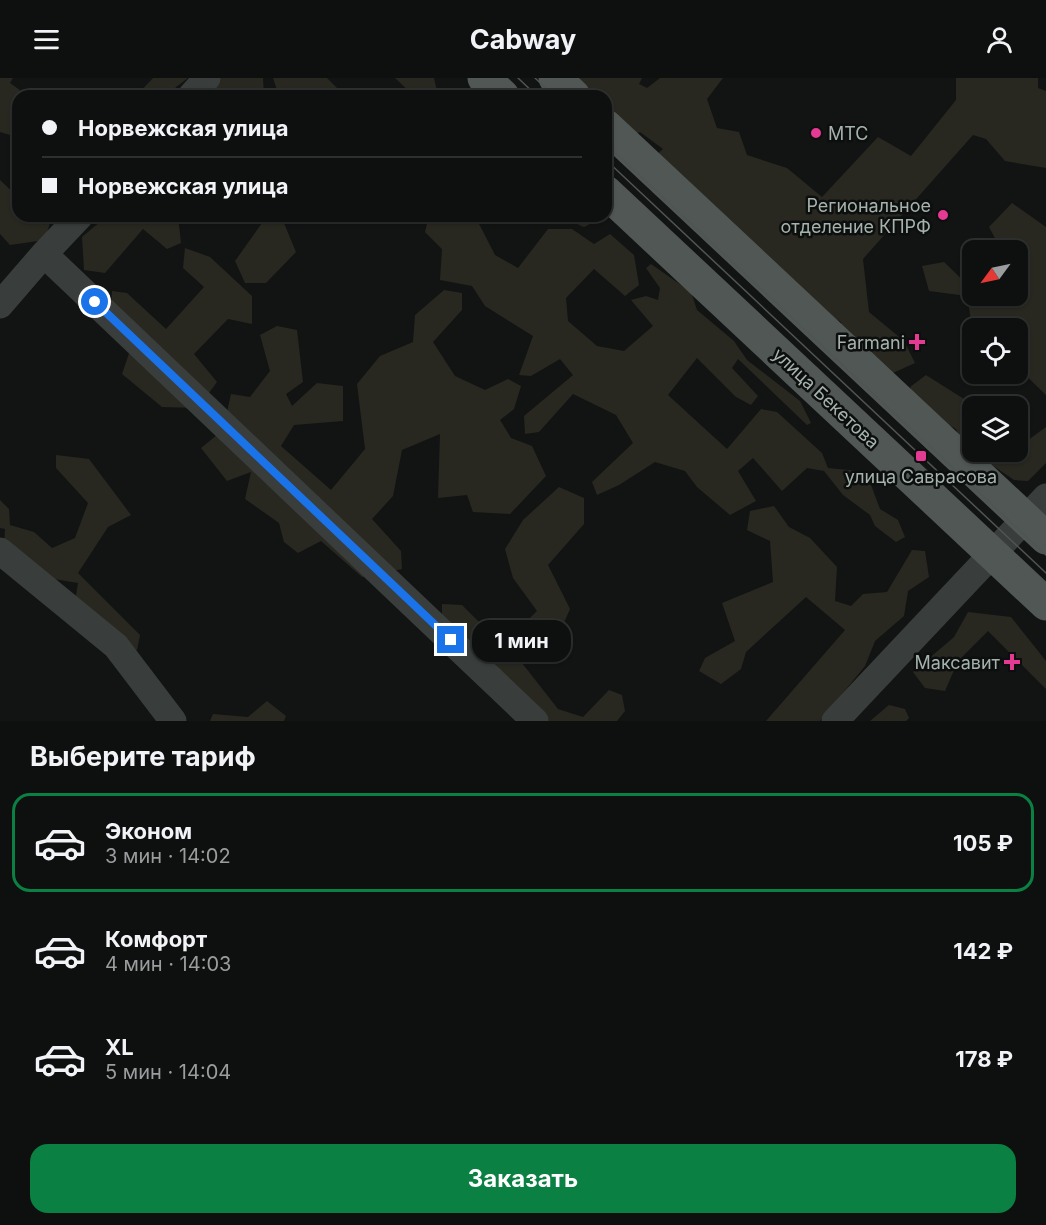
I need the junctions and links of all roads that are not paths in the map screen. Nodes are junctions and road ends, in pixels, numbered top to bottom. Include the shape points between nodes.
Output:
1 (207, 78) edge
2 (484, 78) edge
3 (555, 78) edge
4 (196, 90) edge
5 (497, 90) edge
6 (568, 90) edge
7 (612, 131) edge
8 (612, 198) edge
9 (74, 222) edge
10 (44, 254) junction
11 (0, 305) edge
12 (1039, 518) edge
13 (0, 551) edge
14 (993, 554) junction
15 (1046, 604) edge
16 (173, 721) edge
17 (535, 721) edge
18 (834, 721) edge

1 - 4 street
2 - 5 main road
3 - 6 main road
7 - 12 main road
8 - 14 main road, улица Бекетова
9 - 10 street
10 - 11 street
10 - 17 street
12 - 14 street
13 - 16 street via 116,646
14 - 15 main road, улица Бекетова
14 - 18 street

